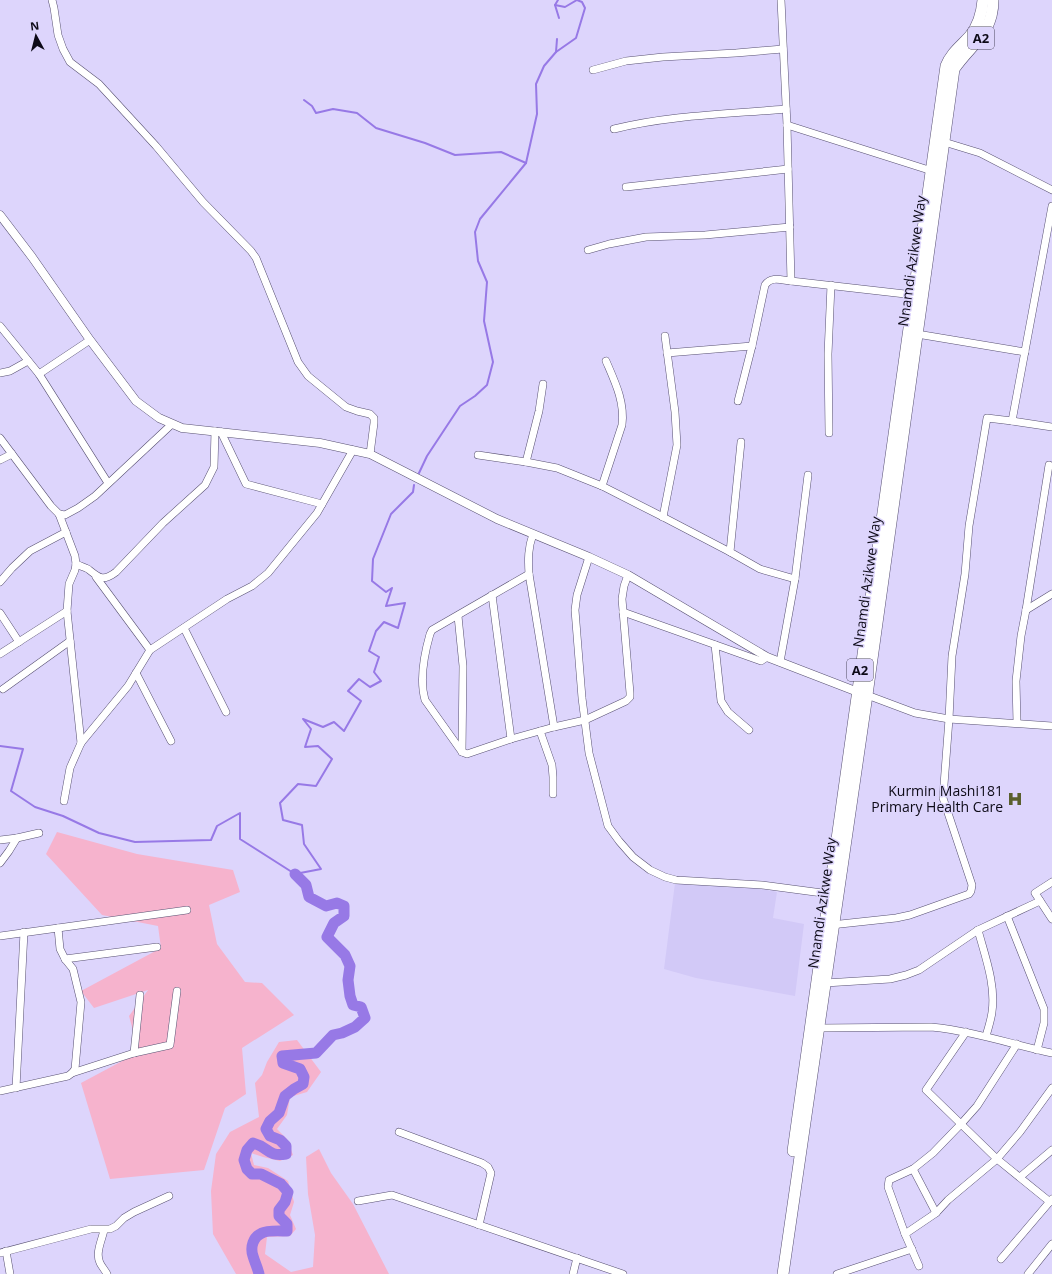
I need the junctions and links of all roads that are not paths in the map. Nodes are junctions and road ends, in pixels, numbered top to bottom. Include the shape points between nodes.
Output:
1 (52, 0) edge
2 (781, 0) edge
3 (983, 0) edge
4 (993, 0) edge
5 (783, 49) junction
6 (593, 70) dead end
7 (786, 109) junction
8 (787, 125) junction
9 (614, 129) dead end
10 (944, 142) junction
11 (788, 169) junction
12 (932, 171) junction
13 (626, 187) dead end
14 (1052, 190) edge
15 (1052, 206) edge
16 (0, 216) edge
17 (790, 227) junction
18 (588, 250) dead end
19 (791, 281) junction
20 (831, 286) junction
21 (914, 295) junction
22 (0, 326) edge
23 (917, 334) junction
24 (665, 336) dead end
25 (90, 340) junction
26 (752, 346) junction
27 (667, 352) junction
28 (1025, 352) junction
29 (28, 361) junction
30 (606, 361) dead end
31 (0, 373) edge
32 (39, 374) junction
33 (543, 384) dead end
34 (738, 401) dead end
35 (1012, 421) junction
36 (172, 424) junction
37 (1052, 427) edge
38 (218, 431) junction
39 (829, 433) dead end
40 (0, 438) edge
41 (741, 442) dead end
42 (353, 450) junction
43 (12, 454) junction
44 (370, 454) junction
45 (478, 455) dead end
46 (0, 460) edge
47 (526, 462) junction
48 (1048, 465) dead end
49 (808, 475) dead end
50 (108, 484) junction
51 (602, 486) junction
52 (322, 504) junction
53 (59, 514) junction
54 (663, 517) junction
55 (66, 532) junction
56 (533, 534) junction
57 (730, 552) junction
58 (589, 557) junction
59 (76, 564) junction
60 (529, 574) junction
61 (628, 575) junction
62 (96, 577) junction
63 (795, 579) junction
64 (0, 582) edge
65 (1052, 594) edge
66 (492, 595) junction
67 (1026, 610) junction
68 (67, 611) junction
69 (623, 612) junction
70 (0, 613) edge
71 (458, 616) junction
72 (184, 628) junction
73 (70, 641) junction
74 (19, 642) junction
75 (715, 645) junction
76 (150, 650) junction
77 (0, 654) edge
78 (767, 657) junction
79 (780, 662) junction
80 (136, 673) junction
81 (3, 689) dead end
82 (862, 694) junction
83 (226, 712) dead end
84 (949, 719) junction
85 (585, 720) junction
86 (1017, 723) junction
87 (1052, 726) edge
88 (554, 727) junction
89 (749, 730) dead end
90 (540, 731) junction
91 (511, 739) junction
92 (171, 741) dead end
93 (81, 743) junction
94 (462, 752) junction
95 (553, 794) dead end
96 (64, 801) dead end
97 (39, 834) dead end
98 (17, 838) junction
99 (0, 840) edge
100 (0, 862) edge
101 (1052, 882) edge
102 (830, 894) junction
103 (1040, 901) junction
104 (187, 910) dead end
105 (1006, 916) junction
106 (1052, 919) edge
107 (830, 924) junction
108 (58, 928) junction
109 (978, 930) junction
110 (24, 932) junction
111 (0, 936) edge
112 (158, 947) dead end
113 (65, 959) junction
114 (825, 983) junction
115 (177, 991) dead end
116 (140, 995) dead end
117 (1052, 1005) edge
118 (1044, 1009) junction
119 (819, 1028) junction
120 (966, 1032) junction
121 (986, 1036) junction
122 (1017, 1044) junction
123 (1037, 1050) junction
124 (134, 1053) junction
125 (1052, 1053) edge
126 (72, 1073) junction
127 (16, 1088) junction
128 (1052, 1088) edge
129 (0, 1091) edge
130 (961, 1124) junction
131 (399, 1132) dead end
132 (1052, 1150) edge
133 (998, 1159) junction
134 (913, 1169) junction
135 (1020, 1177) junction
136 (169, 1196) dead end
137 (1051, 1200) edge
138 (358, 1201) dead end
139 (936, 1213) junction
140 (479, 1225) junction
141 (104, 1230) junction
142 (905, 1234) junction
143 (1052, 1244) edge
144 (912, 1249) junction
145 (3, 1252) edge
146 (577, 1258) junction
147 (1001, 1259) dead end
148 (919, 1266) dead end
149 (10, 1274) edge
150 (107, 1274) edge
151 (573, 1274) edge
152 (623, 1274) edge
153 (776, 1274) edge
154 (783, 1274) edge
155 (837, 1274) edge
156 (1028, 1274) edge

1 - 44 street via 58,35 70,62 100,84 203,202 256,258 298,362 308,376 346,407 370,414 374,418
2 - 5 street
3 - 12 highway, Nnamdi Azikwe Way / A2 via 978,24 946,66
4 - 10 highway, Nnamdi Azikwe Way / A2 via 988,26 954,69
5 - 6 street via 626,61
5 - 7 street
7 - 8 street
7 - 9 street via 686,117
8 - 11 street
8 - 12 street
10 - 14 street via 980,153
10 - 23 highway, Nnamdi Azikwe Way / A2
11 - 13 street
11 - 17 street
12 - 21 highway, Nnamdi Azikwe Way / A2
15 - 28 street
16 - 25 street
17 - 18 street via 646,237
17 - 19 street
19 - 20 street
19 - 26 street via 768,280
20 - 21 street
20 - 39 street via 828,354
21 - 82 highway, Nnamdi Azikwe Way / A2
22 - 29 street
23 - 28 street
23 - 82 highway, Nnamdi Azikwe Way / A2
24 - 27 street
25 - 32 street
25 - 36 street via 136,401
26 - 27 street
26 - 34 street
27 - 54 street via 677,445
28 - 35 street
29 - 31 street via 10,371
29 - 32 street
30 - 51 street via 619,390 623,416
32 - 50 street
33 - 47 street
35 - 37 street
35 - 84 street via 987,418 969,526 965,574 952,656
36 - 38 street via 182,428
36 - 50 street
38 - 42 street via 320,443
38 - 52 street via 246,484
38 - 62 street via 214,467 205,485 163,523 116,572 109,577
40 - 43 street
41 - 57 street
42 - 44 street
42 - 52 street
43 - 46 street
43 - 53 street
44 - 56 street via 497,519
45 - 47 street
47 - 51 street via 557,468
48 - 67 street
49 - 63 street
50 - 53 street via 78,508 65,515
51 - 54 street
52 - 72 street via 262,580 227,599
53 - 55 street
54 - 57 street
55 - 59 street
55 - 64 street via 30,551
56 - 58 street
56 - 60 street via 528,556
57 - 63 street via 760,569
58 - 61 street
58 - 85 street via 575,610
59 - 62 street via 86,568
59 - 68 street via 69,584
60 - 66 street
60 - 88 street
61 - 69 street via 623,594
61 - 78 street
62 - 76 street
63 - 79 street
65 - 67 street
66 - 71 street
66 - 91 street
67 - 86 street via 1016,681
68 - 73 street
68 - 74 street
69 - 75 street
69 - 85 street via 630,697
70 - 74 street
71 - 94 street via 463,666
71 - 94 street via 432,630 430,634 423,668 423,692 425,700
72 - 76 street
72 - 83 street
73 - 81 street
73 - 93 street
74 - 77 street
75 - 78 street via 761,661
75 - 89 street via 721,701 728,712
76 - 80 street
78 - 79 street
79 - 82 street
80 - 92 street
80 - 93 street
82 - 84 street via 916,713
82 - 102 highway, Nnamdi Azikwe Way / A2
82 - 107 highway, Nnamdi Azikwe Way / A2
84 - 86 street
84 - 107 street via 943,798 972,885 971,892 910,915
85 - 88 street
85 - 102 street via 589,753 608,826 633,857 650,870 676,880 762,885
86 - 87 street
88 - 90 street
90 - 91 street
90 - 95 street via 552,765
91 - 94 street via 467,754
93 - 96 street via 70,768
97 - 98 street
98 - 99 street
98 - 100 street
101 - 103 street via 1035,893
102 - 107 highway, Nnamdi Azikwe Way / A2
103 - 105 street
103 - 106 street
104 - 108 street
105 - 109 street
105 - 118 street
107 - 114 highway, Nnamdi Azikwe Way / A2
107 - 153 highway, Nnamdi Azikwe Way / A2
108 - 110 street
108 - 113 street via 60,949
109 - 114 street via 919,970 906,975 890,979
109 - 121 street via 992,990 992,1013
110 - 111 street
110 - 127 street
112 - 113 street
113 - 126 street via 74,969 81,1002 75,1069
114 - 119 highway, Nnamdi Azikwe Way / A2
115 - 124 street via 170,1045
116 - 124 street
117 - 118 street
118 - 123 street via 1044,1023
119 - 120 street via 931,1027
119 - 154 highway, Nnamdi Azikwe Way / A2
120 - 121 street
120 - 130 street via 926,1090
121 - 122 street
122 - 123 street
122 - 130 street via 977,1106
123 - 125 street
124 - 126 street
126 - 127 street
127 - 129 street
128 - 133 street
130 - 133 street
130 - 134 street via 933,1153
131 - 140 street via 482,1163 488,1168 490,1173
132 - 135 street
133 - 135 street
133 - 139 street
134 - 139 street
134 - 142 street via 889,1180 888,1184
135 - 137 street
136 - 141 street via 124,1218 110,1230
137 - 147 street
138 - 140 street via 392,1195
139 - 142 street
140 - 146 street
141 - 145 street via 91,1229
141 - 150 street via 98,1260
142 - 144 street
143 - 156 street
144 - 148 street
144 - 155 street
145 - 149 street
146 - 151 street
146 - 152 street

